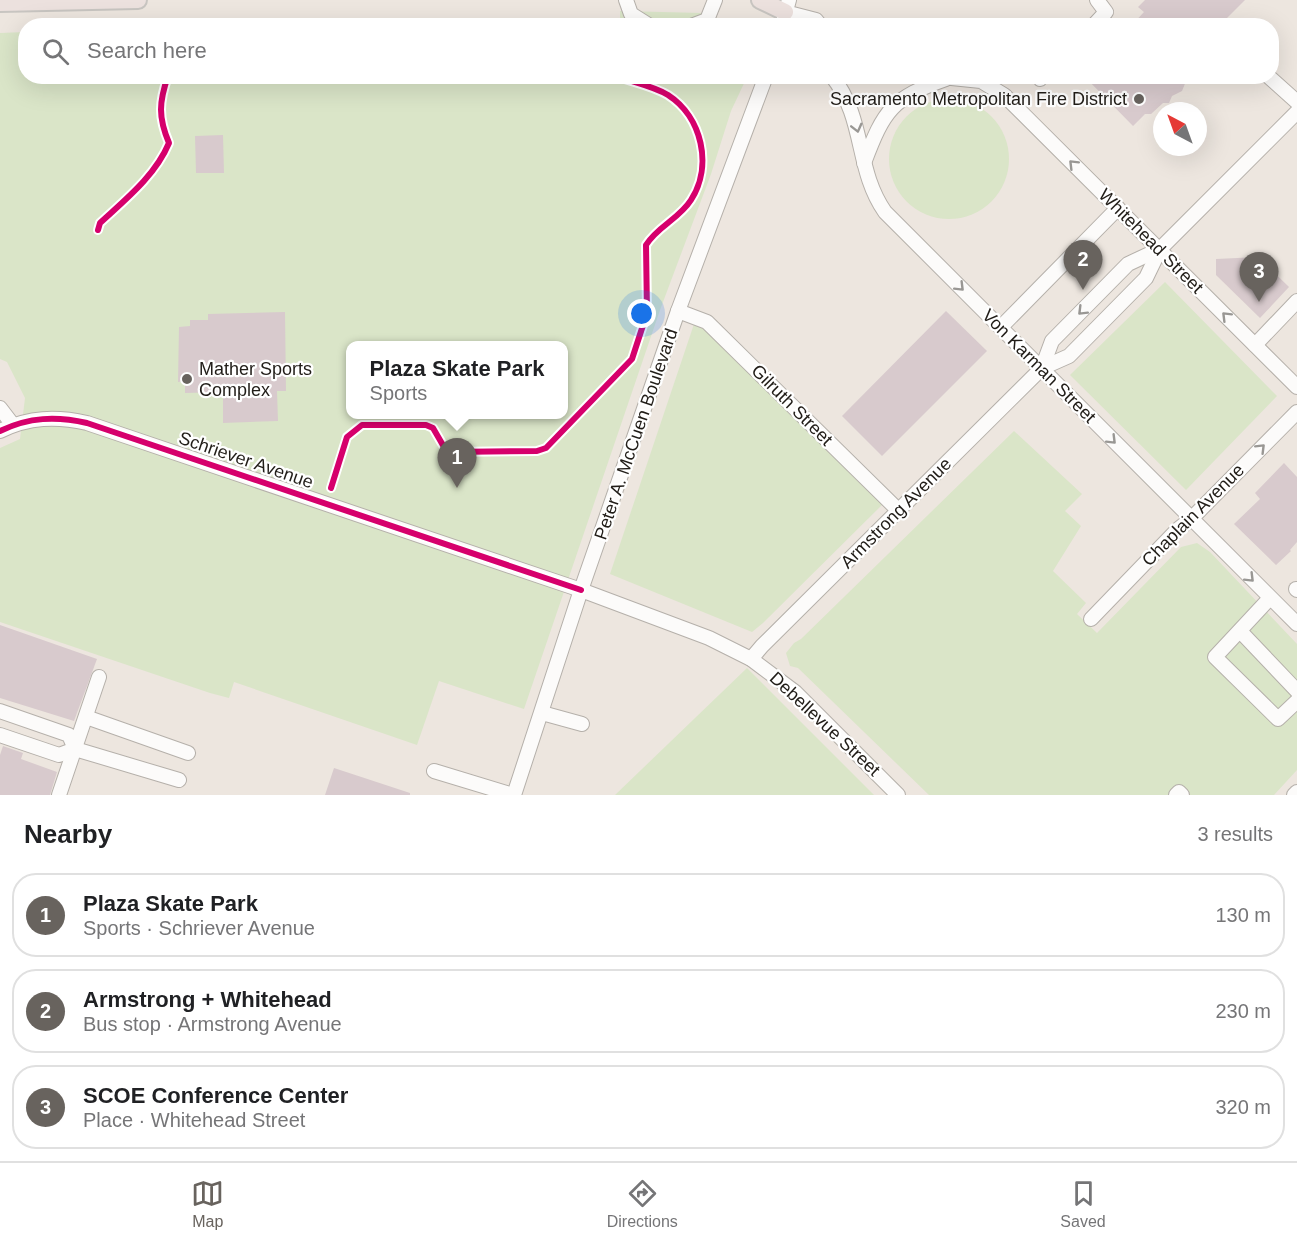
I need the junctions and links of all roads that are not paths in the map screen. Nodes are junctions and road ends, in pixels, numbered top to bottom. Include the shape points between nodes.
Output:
1 (138, 0) edge
2 (626, 0) edge
3 (715, 0) edge
4 (760, 0) edge
5 (1097, 0) edge
6 (0, 3) edge
7 (787, 16) edge
8 (637, 18) edge
9 (708, 18) edge
10 (1100, 18) edge
11 (763, 84) edge
12 (837, 84) edge
13 (934, 84) edge
14 (986, 84) edge
15 (1277, 84) edge
16 (1297, 102) edge
17 (1297, 112) edge
18 (864, 164) junction
19 (1118, 208) junction
20 (1160, 249) junction
21 (1297, 301) edge
22 (678, 311) junction
23 (1001, 327) junction
24 (1256, 345) junction
25 (1042, 368) junction
26 (1297, 387) edge
27 (0, 408) edge
28 (1297, 412) edge
29 (13, 425) junction
30 (0, 431) edge
31 (899, 511) junction
32 (1191, 519) junction
33 (581, 590) junction
34 (1270, 598) junction
35 (1090, 619) dead end
36 (1297, 624) edge
37 (1240, 631) junction
38 (751, 659) junction
39 (99, 677) dead end
40 (1297, 691) edge
41 (1297, 701) edge
42 (0, 712) edge
43 (542, 713) junction
44 (86, 717) junction
45 (582, 724) dead end
46 (40, 725) junction
47 (0, 735) edge
48 (32, 746) junction
49 (75, 749) junction
50 (188, 753) dead end
51 (434, 771) dead end
52 (179, 780) dead end
53 (59, 795) edge
54 (513, 795) edge
55 (898, 795) edge
56 (1176, 795) edge
57 (1182, 795) edge

1 - 6 main road
2 - 8 street via 631,14
3 - 9 street
4 - 7 main road
5 - 10 street via 1106,12
11 - 22 street, Peter A. McCuen Boulevard
12 -> 18 street, Von Karman Street via 854,117
13 - 18 street via 905,96 894,106 883,120
19 -> 14 street, Whitehead Street via 1004,95
15 - 16 street
17 - 20 street, Armstrong Avenue
18 -> 23 street, Von Karman Street via 885,212
19 - 20 street, Whitehead Street
19 - 23 street
24 -> 20 street, Whitehead Street
20 - 25 street, Armstrong Avenue via 1146,278 1077,348
20 -> 25 street, Armstrong Avenue via 1128,264 1052,341
21 - 24 street
22 - 31 street, Gilruth Street via 707,322
22 - 33 street, Peter A. McCuen Boulevard
23 - 25 street, Von Karman Street
24 - 26 street, Whitehead Street
25 - 31 street, Armstrong Avenue
25 -> 32 street, Von Karman Street
27 - 29 street
32 -> 28 street, Chaplain Avenue
29 - 30 street, Schriever Avenue
29 - 33 street, Schriever Avenue via 46,418 87,423
31 - 38 street, Armstrong Avenue
32 -> 34 street, Von Karman Street
32 - 35 street, Chaplain Avenue
33 - 38 street, Debellevue Street via 709,638
33 - 43 street, Peter A. McCuen Boulevard
34 - 36 street, Von Karman Street
34 - 37 street
37 - 40 street
37 - 41 street via 1215,657 1278,720
38 - 55 street, Debellevue Street via 795,692
39 - 44 street
42 - 46 street
43 - 45 street
43 - 54 street, Peter A. McCuen Boulevard
44 - 49 street
44 - 50 street
46 - 48 street
46 - 49 street via 69,735
47 - 48 street
48 - 49 street via 59,755
49 - 52 street
49 - 53 street
51 - 54 street
56 - 57 street

